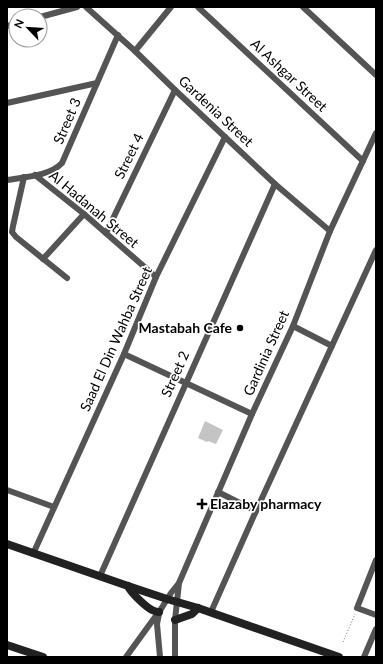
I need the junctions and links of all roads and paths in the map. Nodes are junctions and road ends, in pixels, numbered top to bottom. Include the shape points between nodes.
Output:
1 (77, 7) edge
2 (86, 7) edge
3 (171, 7) edge
4 (198, 7) edge
5 (303, 7) edge
6 (48, 15) edge
7 (118, 35) junction
8 (135, 51) junction
9 (376, 76) edge
10 (97, 83) junction
11 (175, 90) junction
12 (7, 103) edge
13 (376, 133) edge
14 (225, 137) junction
15 (374, 141) edge
16 (363, 161) junction
17 (35, 175) junction
18 (24, 177) junction
19 (7, 180) edge
20 (275, 184) junction
21 (84, 214) junction
22 (330, 231) junction
23 (106, 233) junction
24 (376, 250) edge
25 (43, 259) junction
26 (156, 277) junction
27 (67, 278) dead end
28 (292, 326) junction
29 (332, 346) junction
30 (124, 354) junction
31 (186, 382) junction
32 (252, 414) junction
33 (7, 490) edge
34 (218, 492) junction
35 (54, 507) junction
36 (256, 511) junction
37 (7, 544) edge
38 (33, 554) junction
39 (376, 560) edge
40 (100, 576) junction
41 (179, 583) junction
42 (128, 586) junction
43 (167, 599) junction
44 (177, 602) junction
45 (198, 608) junction
46 (357, 608) junction
47 (159, 612) junction
48 (211, 612) junction
49 (376, 615) edge
50 (175, 620) junction
51 (376, 629) edge
52 (343, 642) dead end
53 (7, 645) edge
54 (43, 657) edge
55 (126, 657) edge
56 (160, 657) edge
57 (175, 657) edge
58 (340, 657) edge
59 (364, 657) edge

1 - 6 street
2 - 7 street, Gardenia Street
3 - 8 street
4 - 16 street, Al Ashgar Street
5 - 9 street
7 - 8 street, Gardenia Street
7 - 10 street, Street 3
8 - 11 street, Gardenia Street
10 - 12 street
10 - 17 street, Street 3 via 62,163 54,170
11 - 14 street, Gardenia Street
11 - 23 street, Street 4
13 - 15 street, Gardinia Street
14 - 20 street, Gardenia Street
14 - 26 street, Saad El Din Wahba Street
15 - 16 street, Gardinia Street
16 - 22 street, Gardinia Street
17 - 18 street, Street 3
17 - 21 street, Al Hadanah Street
18 - 19 street, Street 3
18 - 25 street via 12,232
20 - 22 street, Gardenia Street
20 - 31 street, Street 2
21 - 23 street, Al Hadanah Street
21 - 25 street
22 - 28 street, Gardinia Street
23 - 26 street, Al Hadanah Street
24 - 29 street
25 - 27 street
26 - 30 street, Saad El Din Wahba Street
28 - 29 street
28 - 32 street, Gardinia Street
29 - 36 street
30 - 31 street
30 - 35 street, Saad El Din Wahba Street
31 - 32 street
31 - 40 street, Street 2
32 - 34 street, Gardinia Street
33 - 35 street
34 - 36 street
34 - 41 street, Gardinia Street
35 - 38 street, Saad El Din Wahba Street
36 - 48 street
37 - 38 street
38 - 40 street
39 - 46 street
40 - 42 street
41 - 43 street, Gardinia Street
41 - 44 street, Gardinia Street
42 - 43 street
42 - 47 street via 149,608
43 - 44 street
43 - 47 street, Gardinia Street
44 - 45 street
44 - 50 street, Gardinia Street
45 - 48 street
45 - 50 street via 192,614
46 - 49 street
46 - 52 path
47 - 55 street
47 - 56 street, Gardinia Street via 157,624
48 - 58 street
50 - 57 street, Gardinia Street
51 - 59 street
53 - 54 street

